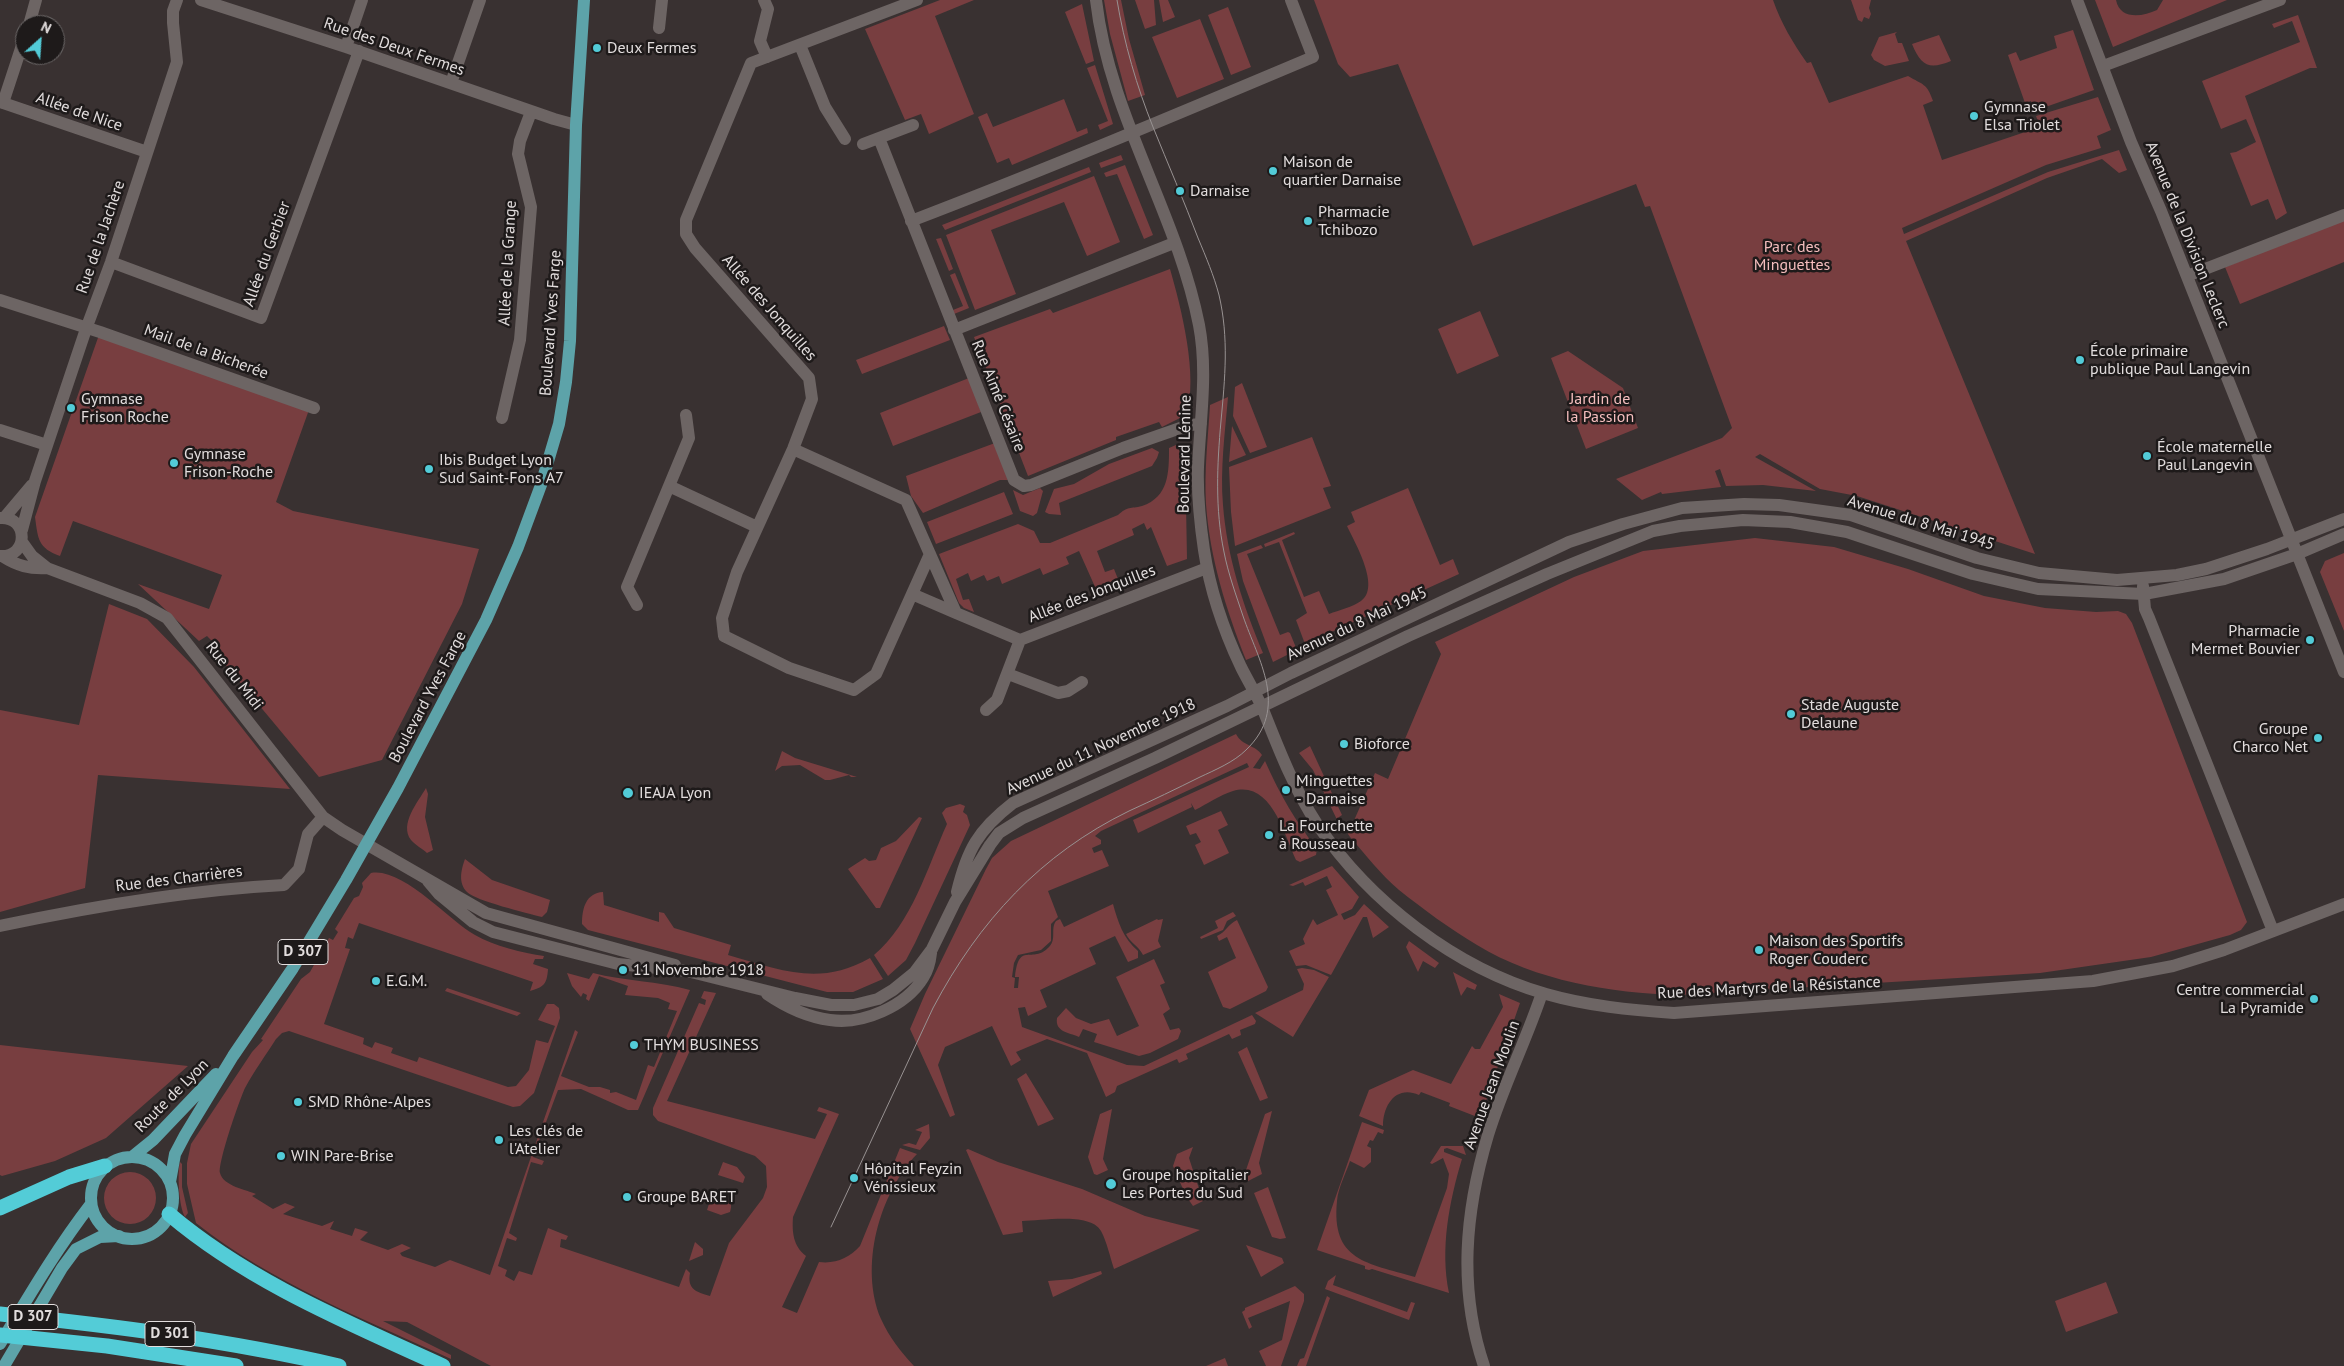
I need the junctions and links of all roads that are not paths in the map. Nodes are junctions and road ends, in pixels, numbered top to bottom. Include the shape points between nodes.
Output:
1 (36, 0) edge
2 (177, 0) edge
3 (201, 0) edge
4 (362, 0) edge
5 (480, 0) edge
6 (584, 0) edge
7 (662, 0) edge
8 (764, 0) edge
9 (917, 0) edge
10 (1096, 0) edge
11 (1291, 0) edge
12 (2077, 0) edge
13 (2280, 0) edge
14 (31, 15) edge
15 (659, 28) dead end
16 (800, 45) junction
17 (346, 47) junction
18 (359, 51) junction
19 (767, 57) junction
20 (15, 65) edge
21 (2103, 66) junction
22 (451, 83) junction
23 (2, 102) edge
24 (531, 112) junction
25 (576, 125) junction
26 (914, 125) dead end
27 (1132, 133) junction
28 (879, 138) junction
29 (845, 139) dead end
30 (863, 144) dead end
31 (147, 152) junction
32 (2344, 215) edge
33 (911, 221) junction
34 (1174, 242) junction
35 (111, 262) junction
36 (2187, 276) junction
37 (0, 300) edge
38 (86, 329) junction
39 (954, 330) junction
40 (314, 408) dead end
41 (686, 415) dead end
42 (502, 418) dead end
43 (1201, 424) junction
44 (0, 430) edge
45 (47, 446) junction
46 (793, 449) junction
47 (35, 481) junction
48 (669, 486) junction
49 (2, 518) edge
50 (2344, 519) edge
51 (757, 526) junction
52 (2344, 534) edge
53 (22, 536) junction
54 (2291, 538) junction
55 (930, 554) junction
56 (2297, 554) junction
57 (1, 556) edge
58 (47, 568) junction
59 (1207, 568) junction
60 (1492, 578) junction
61 (1537, 578) junction
62 (2143, 578) junction
63 (1474, 586) junction
64 (1487, 592) junction
65 (912, 594) junction
66 (2144, 594) junction
67 (637, 605) dead end
68 (956, 613) junction
69 (1430, 626) junction
70 (1020, 640) junction
71 (2344, 672) edge
72 (1008, 674) junction
73 (1082, 682) dead end
74 (1254, 692) junction
75 (1261, 706) junction
76 (986, 710) dead end
77 (323, 817) junction
78 (366, 844) junction
79 (955, 902) junction
80 (2344, 904) edge
81 (0, 926) edge
82 (2273, 931) junction
83 (1542, 993) junction
84 (233, 1056) junction
85 (132, 1157) junction
86 (105, 1166) junction
87 (170, 1182) junction
88 (91, 1204) junction
89 (0, 1208) edge
90 (169, 1214) junction
91 (119, 1236) junction
92 (0, 1314) edge
93 (0, 1335) edge
94 (0, 1344) edge
95 (4, 1366) edge
96 (236, 1366) edge
97 (339, 1366) edge
98 (443, 1366) edge
99 (1484, 1366) edge

1 - 14 street
2 - 31 street, Rue de la Jachère via 173,11 177,62
3 - 17 street, Rue des Deux Fermes
4 - 17 street
5 - 22 street
6 - 25 main road, Boulevard Yves Farge / D 307
7 - 15 street
8 - 19 street via 768,9 760,41
9 - 16 street, Allée des Jonquilles
10 - 27 street, Boulevard Lénine via 1105,56
11 - 27 street via 1313,57
12 - 21 street, Avenue de la Division Leclerc
13 - 21 street
16 - 19 street, Allée des Jonquilles
16 - 29 street via 825,107
17 - 18 street, Rue des Deux Fermes
18 - 22 street, Rue des Deux Fermes
18 - 35 street, Allée du Gerbier via 261,318
19 - 46 street, Allée des Jonquilles via 751,63 686,220 686,234 694,248 809,378 812,399
20 - 23 street
21 - 36 street, Avenue de la Division Leclerc
22 - 24 street, Rue des Deux Fermes
23 - 31 street, Allée de Nice
24 - 25 street, Rue des Deux Fermes
24 - 42 street, Allée de la Grange via 518,154 531,207 520,340
25 - 78 main road, Boulevard Yves Farge / D 307 via 570,341 559,424 518,547 486,620
26 - 28 street
27 - 33 street
27 - 34 street, Boulevard Lénine
28 - 30 street
28 - 33 street, Rue Aimé Césaire
31 - 35 street, Rue de la Jachère
32 - 36 street
33 - 39 street, Rue Aimé Césaire
34 - 39 street
34 - 43 street, Boulevard Lénine via 1186,270 1199,327
35 - 38 street, Rue de la Jachère
36 - 54 street, Avenue de la Division Leclerc
37 - 38 street, Mail de la Bicherée
38 - 40 street, Mail de la Bicherée
38 - 45 street, Rue de la Jachère
39 - 43 street, Rue Aimé Césaire via 1018,484 1031,485 1123,448 1189,425
41 - 48 street via 689,438
43 - 59 street, Boulevard Lénine via 1198,502
44 - 45 street
45 - 47 street, Rue de la Jachère
46 - 51 street, Allée des Jonquilles
46 - 55 street via 906,500
47 - 49 street, Rue de la Jachère
47 - 53 street, Rue de la Jachère
48 - 51 street
48 - 67 street via 627,587
49 - 53 street, Rue du Midi via 15,521
50 - 54 street, Avenue du 8 Mai 1945
51 - 65 street, Allée des Jonquilles via 722,618 724,636 789,668 854,690 876,674
52 - 56 street, Avenue du 8 Mai 1945
53 - 57 street via 15,553
53 - 58 street, Rue du Midi via 32,556
54 - 56 street, Avenue de la Division Leclerc
54 - 62 street, Avenue du 8 Mai 1945 via 2206,569
55 - 65 street
55 - 68 street
56 - 66 street, Avenue du 8 Mai 1945 via 2224,579
56 - 71 street, Avenue de la Division Leclerc
57 - 58 street, Rue du Midi via 32,569
58 - 77 street, Rue du Midi via 140,604 167,618
59 - 70 street, Allée des Jonquilles
59 - 74 street, Boulevard Lénine via 1230,641
60 - 62 street, Avenue du 8 Mai 1945 via 1568,542 1623,524 1682,508 1744,504 1780,505 1851,515 1976,558 2039,573 2117,580
60 - 63 street, Avenue du 8 Mai 1945
60 - 64 street
61 - 64 street, Avenue du 8 Mai 1945 via 1520,577
61 - 66 street, Avenue du 8 Mai 1945 via 1653,531 1743,520 1790,522 1847,532 1973,574 2038,590
61 - 69 street, Avenue du 8 Mai 1945
62 - 66 street
63 - 64 street
63 - 74 street, Avenue du 8 Mai 1945
64 - 69 street, Avenue du 8 Mai 1945 via 1438,615
65 - 68 street, Allée des Jonquilles
66 - 82 street via 2145,609 2186,717
68 - 70 street, Allée des Jonquilles
69 - 75 street, Avenue du 8 Mai 1945
70 - 72 street
72 - 73 street via 1058,693
72 - 76 street via 997,700
74 - 75 street, Boulevard Lénine
74 - 79 street, Avenue du 11 Novembre 1918 via 1013,803 993,818 973,846
75 - 79 street, Avenue du 11 Novembre 1918 via 1023,818 999,833
75 - 83 street, Rue des Martyrs de la Résistance via 1297,789 1348,865 1400,914 1448,949 1481,968
77 - 78 street, Rue du Midi
77 - 81 street, Rue des Charrières via 308,834 299,869 284,885 228,888 85,908
78 - 79 street, Avenue du 11 Novembre 1918 via 428,881 452,906 493,932 618,964 687,971 831,1004 862,1003 894,990 914,973 932,949
78 - 84 main road, Route de Lyon / D 307 via 293,968
80 - 82 street, Rue des Martyrs de la Résistance
82 - 83 street, Rue des Martyrs de la Résistance via 2173,966 2074,983 1674,1013 1621,1010
83 - 99 street, Avenue Jean Moulin via 1488,1135 1473,1206 1466,1255 1467,1284 1471,1316
84 - 85 main road, Route de Lyon / D 307 via 153,1140
84 - 87 main road, Route de Lyon / D 307 via 175,1154
85 - 86 main road
85 - 87 main road via 155,1164
86 - 88 main road via 94,1183
86 - 89 highway via 69,1177
87 - 90 main road
88 - 91 main road via 100,1224
88 - 94 main road, D 307 via 68,1232
90 - 91 main road via 154,1232 143,1237
90 - 98 highway via 242,1266 314,1306
91 - 95 main road, D 307 via 100,1237 76,1249
92 - 97 highway, D 301 via 136,1329
93 - 96 highway, D 301 via 107,1346

